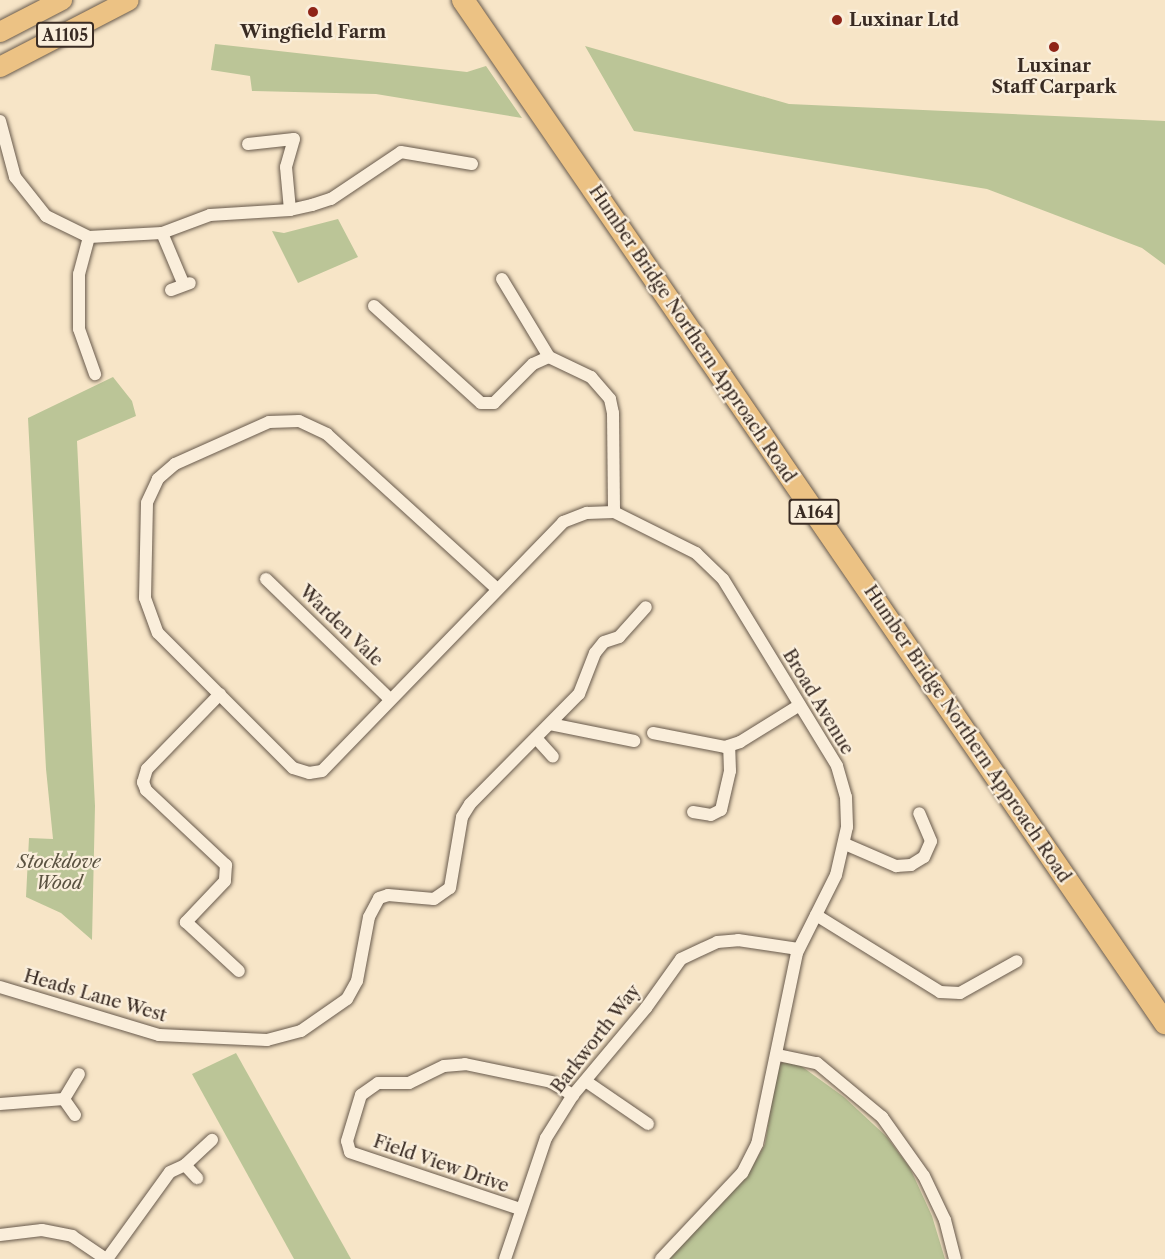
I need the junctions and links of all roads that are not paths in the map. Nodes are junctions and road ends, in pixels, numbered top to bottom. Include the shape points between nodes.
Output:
1 (62, 0) edge
2 (129, 0) edge
3 (463, 0) edge
4 (0, 32) edge
5 (0, 67) edge
6 (0, 121) edge
7 (248, 144) dead end
8 (472, 164) dead end
9 (290, 210) junction
10 (162, 233) junction
11 (89, 237) junction
12 (502, 279) dead end
13 (171, 291) dead end
14 (374, 306) dead end
15 (549, 357) junction
16 (94, 375) dead end
17 (614, 512) junction
18 (266, 579) dead end
19 (496, 588) junction
20 (646, 607) dead end
21 (220, 694) junction
22 (390, 699) junction
23 (800, 705) junction
24 (550, 724) junction
25 (653, 733) dead end
26 (536, 738) junction
27 (634, 741) dead end
28 (729, 746) junction
29 (553, 757) dead end
30 (693, 812) dead end
31 (919, 813) dead end
32 (845, 844) junction
33 (816, 915) junction
34 (798, 949) junction
35 (1017, 961) dead end
36 (239, 971) dead end
37 (0, 987) edge
38 (1165, 1023) edge
39 (778, 1055) junction
40 (79, 1074) dead end
41 (587, 1082) junction
42 (573, 1095) junction
43 (64, 1099) junction
44 (0, 1104) edge
45 (75, 1115) dead end
46 (648, 1124) dead end
47 (212, 1140) dead end
48 (185, 1165) junction
49 (197, 1178) dead end
50 (520, 1209) junction
51 (0, 1235) edge
52 (107, 1259) edge
53 (505, 1259) edge
54 (660, 1259) edge
55 (955, 1259) edge

1 - 4 main road, A1105
2 - 5 main road, A1105
3 - 38 highway, Humber Bridge Northern Approach Road / A164
6 - 11 street via 15,177 46,216
7 - 9 street via 294,140 286,167
8 - 9 street via 401,152 331,199
9 - 10 street via 210,215
10 - 11 street
10 - 13 street via 187,284
11 - 16 street via 79,274 79,329
12 - 15 street
14 - 15 street via 481,403 494,404 533,364
15 - 17 street via 591,378 610,399
17 - 19 street via 587,513 563,522
17 - 23 street, Broad Avenue via 690,550 716,571
18 - 22 street, Warden Vale
19 - 21 street via 327,434 299,422 269,422 175,464 158,479 147,503 145,592 150,617 158,633
19 - 22 street
20 - 24 street, Heads Lane West via 619,637 604,642 595,653 579,694
21 - 22 street via 293,768 309,773 322,771
21 - 36 street via 147,769 142,782 226,865 225,881 186,922
23 - 28 street
23 - 32 street, Broad Avenue via 842,781 847,813
24 - 26 street, Heads Lane West
24 - 27 street
25 - 28 street
26 - 29 street
26 - 37 street, Heads Lane West via 470,804 462,817 450,888 434,899 388,895 379,898 369,917 357,981 347,999 301,1031 267,1040 159,1035
28 - 30 street via 730,771 721,810 711,815
31 - 32 street via 931,841 924,857 911,865 896,866
32 - 33 street, Broad Avenue
33 - 34 street, Broad Avenue
33 - 35 street via 940,992 960,993
34 - 39 street, Broad Avenue
34 - 41 street, Barkworth Way via 738,940 717,942 681,959
39 - 54 street, Broad Avenue via 757,1144 742,1173
39 - 55 street via 816,1063 882,1117 924,1176 945,1220
40 - 43 street
41 - 42 street, Barkworth Way
41 - 46 street
42 - 50 street, Barkworth Way via 546,1138
42 - 50 street, Field View Drive via 551,1082 465,1064 444,1066 409,1083 378,1083 361,1095 347,1141 350,1152
43 - 44 street
43 - 45 street
47 - 48 street
48 - 49 street
48 - 52 street via 170,1172
50 - 53 street, Barkworth Way
51 - 52 street via 42,1230 72,1236

